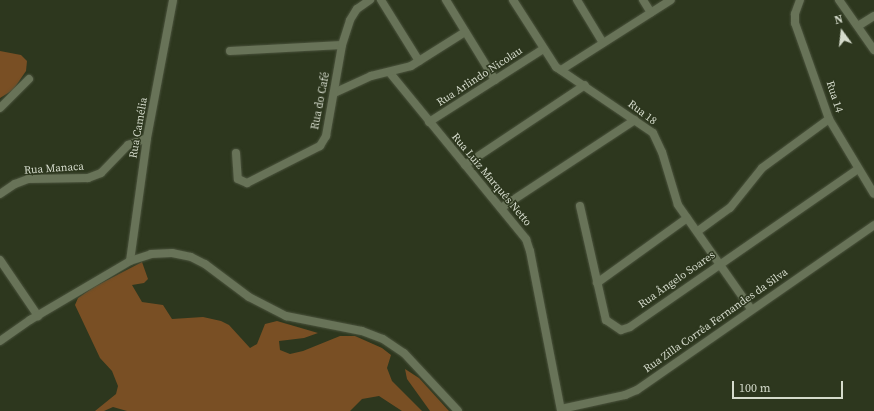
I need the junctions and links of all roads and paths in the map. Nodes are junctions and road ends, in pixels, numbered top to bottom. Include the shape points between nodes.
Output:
1 (173, 0) edge
2 (381, 0) edge
3 (446, 0) edge
4 (513, 0) edge
5 (577, 0) edge
6 (643, 0) edge
7 (671, 0) edge
8 (800, 0) edge
9 (839, 0) edge
10 (367, 1) edge
11 (651, 13) junction
12 (874, 16) edge
13 (858, 26) junction
14 (465, 32) junction
15 (603, 43) junction
16 (342, 45) junction
17 (543, 49) junction
18 (874, 50) edge
19 (230, 51) dead end
20 (419, 60) junction
21 (561, 70) junction
22 (390, 73) junction
23 (29, 79) dead end
24 (495, 80) junction
25 (585, 86) junction
26 (334, 93) junction
27 (0, 108) edge
28 (829, 119) junction
29 (635, 120) junction
30 (429, 122) junction
31 (147, 138) junction
32 (236, 153) dead end
33 (465, 165) junction
34 (858, 169) junction
35 (0, 194) edge
36 (874, 194) edge
37 (580, 206) dead end
38 (501, 208) junction
39 (687, 218) junction
40 (874, 225) edge
41 (698, 231) junction
42 (0, 260) edge
43 (130, 261) junction
44 (720, 263) junction
45 (597, 283) junction
46 (751, 309) junction
47 (38, 316) junction
48 (0, 341) edge
49 (561, 410) edge
50 (458, 411) edge

1 - 31 street, Rua Camélia
2 - 20 street
3 - 14 street
4 - 17 street, Rua 18
5 - 15 street
6 - 11 street
7 - 11 street
8 - 28 street, Rua 14 via 794,14 795,23
9 - 13 street
10 - 16 street, Rua do Café via 350,20
11 - 15 street
12 - 13 street
13 - 18 street
14 - 20 street
14 - 24 street
15 - 21 street
16 - 19 street
16 - 26 street, Rua do Café
17 - 21 street, Rua 18
17 - 24 street, Rua Arlindo Nicolau
20 - 22 street
21 - 25 street, Rua 18
22 - 26 street via 370,76
22 - 30 street, Rua Luiz Marquês Netto
23 - 27 street
24 - 30 street, Rua Arlindo Nicolau
25 - 29 street, Rua 18
25 - 33 street
26 - 32 street, Rua do Café via 326,136 320,146 248,183 238,179
28 - 34 street, Rua 14
28 - 41 street via 762,168 730,208
29 - 38 street
29 - 39 street, Rua 18 via 653,133 658,142 673,193
30 - 33 street, Rua Luiz Marquês Netto
31 - 35 street, Rua Manaca via 128,145 101,172 88,178 28,179
31 - 43 street, Rua Camélia
33 - 38 street, Rua Luiz Marquês Netto
34 - 36 street, Rua 14
34 - 44 street, Rua Ângelo Soares
37 - 45 street, Rua Ângelo Soares
38 - 49 street, Rua Luiz Marquês Netto via 519,228 530,251
39 - 41 street, Rua 18
39 - 45 street
40 - 46 street, Rua Zilla Corrêa Fernandes da Silva
41 - 44 street, Rua 18
42 - 47 street
43 - 47 street
43 - 50 street via 151,254 191,257 249,296 286,316 362,331 383,339 404,353
44 - 45 street, Rua Ângelo Soares via 630,327 620,330 606,320
44 - 46 street, Rua 18
46 - 49 street, Rua Zilla Corrêa Fernandes da Silva via 637,390 625,396
47 - 48 street

